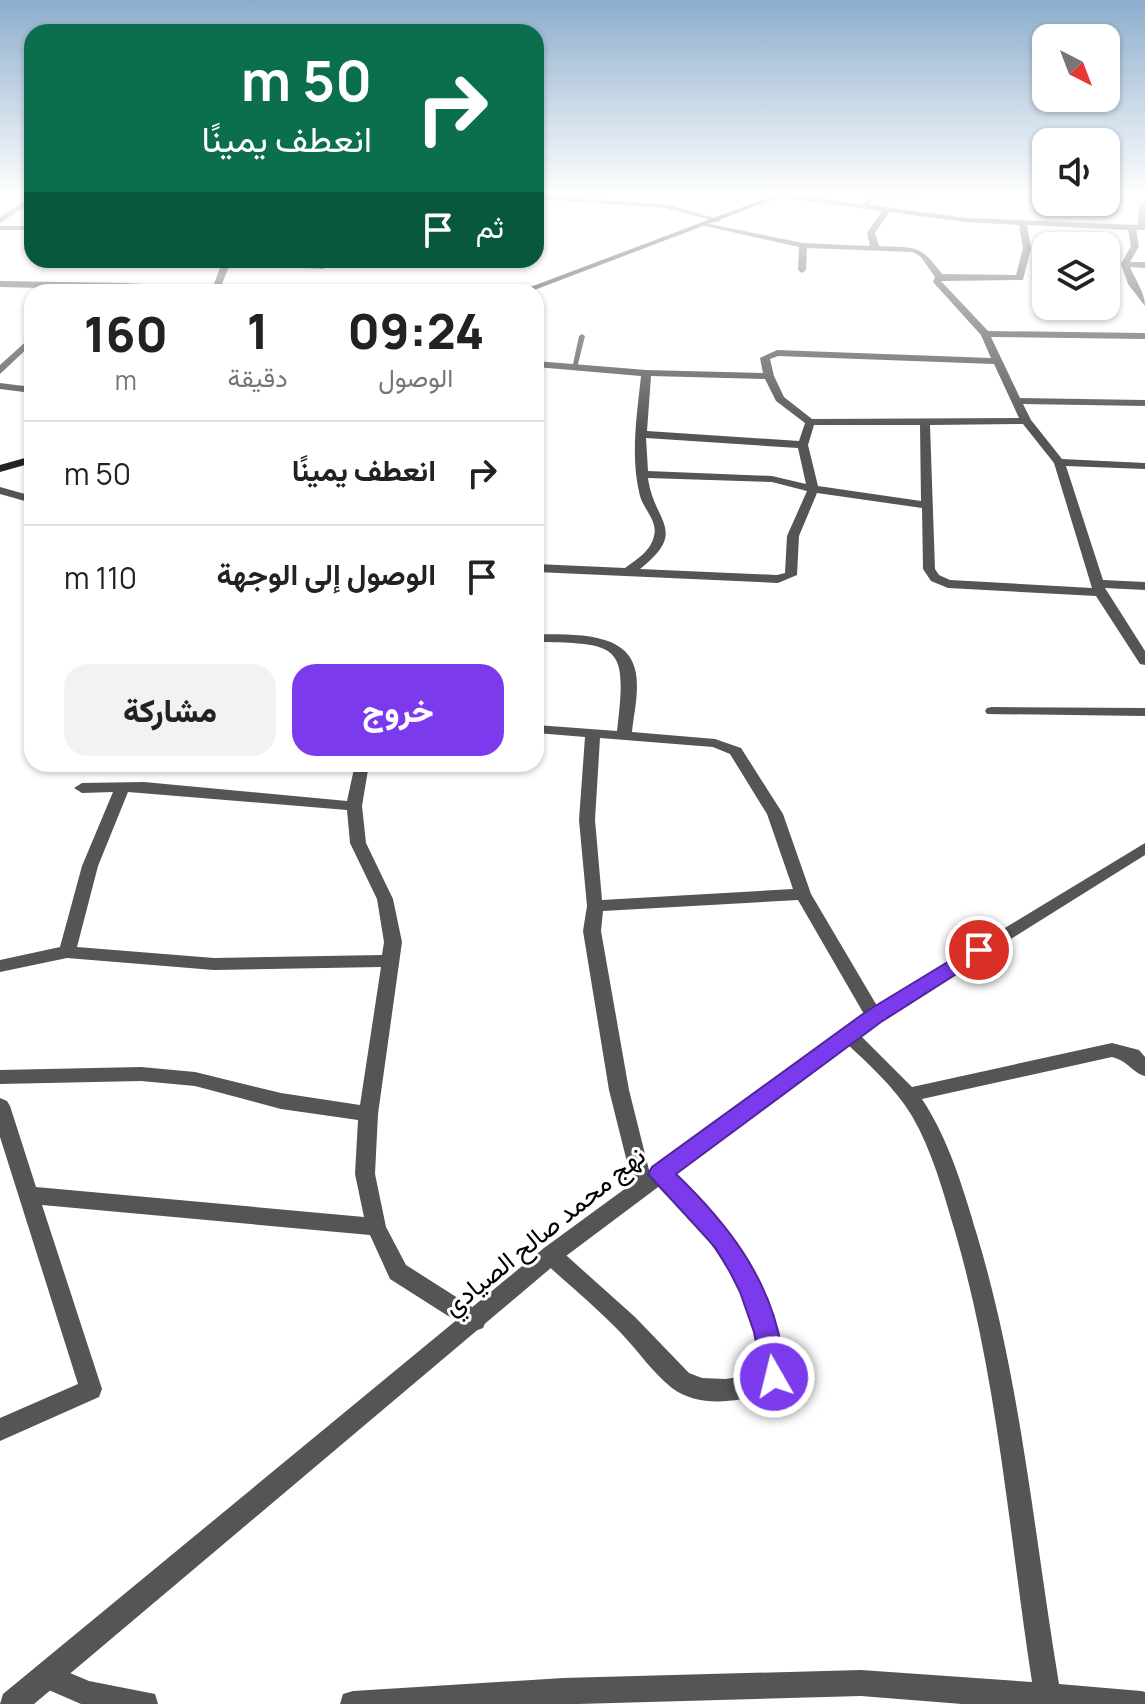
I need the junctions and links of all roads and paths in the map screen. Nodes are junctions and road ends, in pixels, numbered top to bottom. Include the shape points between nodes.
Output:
1 (574, 273) edge
2 (936, 273) edge
3 (1021, 273) edge
4 (1128, 273) edge
5 (940, 277) junction
6 (0, 284) edge
7 (24, 284) edge
8 (543, 284) edge
9 (1132, 284) junction
10 (1145, 285) edge
11 (1145, 303) edge
12 (985, 334) junction
13 (582, 336) dead end
14 (1145, 336) edge
15 (24, 347) edge
16 (998, 361) junction
17 (544, 365) edge
18 (574, 368) junction
19 (0, 371) edge
20 (646, 373) junction
21 (769, 376) junction
22 (0, 386) edge
23 (24, 389) edge
24 (1015, 401) junction
25 (1145, 403) edge
26 (1026, 421) junction
27 (810, 422) junction
28 (925, 423) junction
29 (641, 434) junction
30 (803, 445) junction
31 (24, 462) edge
32 (1059, 462) junction
33 (1145, 466) edge
34 (0, 469) edge
35 (643, 474) junction
36 (813, 489) junction
37 (0, 490) edge
38 (24, 498) edge
39 (926, 505) junction
40 (544, 568) edge
41 (626, 573) junction
42 (1145, 586) edge
43 (1100, 588) junction
44 (544, 639) edge
45 (1145, 661) edge
46 (992, 711) dead end
47 (1145, 712) edge
48 (544, 730) edge
49 (593, 734) junction
50 (624, 735) junction
51 (360, 772) edge
52 (82, 788) dead end
53 (122, 788) junction
54 (354, 806) junction
55 (1145, 848) edge
56 (803, 894) junction
57 (595, 906) junction
58 (67, 952) junction
59 (392, 961) junction
60 (0, 966) edge
61 (874, 1016) junction
62 (849, 1035) junction
63 (1145, 1069) edge
64 (0, 1077) edge
65 (908, 1095) junction
66 (0, 1106) edge
67 (368, 1114) junction
68 (651, 1180) junction
69 (29, 1195) junction
70 (376, 1227) junction
71 (551, 1255) junction
72 (475, 1321) junction
73 (0, 1430) edge
74 (46, 1676) junction
75 (676, 1696) edge
76 (1048, 1699) junction
77 (13, 1704) edge
78 (145, 1704) edge
79 (353, 1704) edge
80 (1141, 1704) edge

1 - 8 main road
2 - 5 street
3 - 5 street via 1020,278
4 - 9 street
5 - 12 street via 937,283
6 - 7 street
9 - 10 street
9 - 11 street
12 - 14 street
12 - 16 street
13 - 18 lane
15 - 19 street
16 - 21 street via 777,353 765,358
16 - 24 street
17 - 18 street
18 - 20 street
20 - 21 street
20 - 29 street
21 - 27 street via 780,399
22 - 23 street
24 - 25 street
24 - 26 street
26 - 28 street
26 - 32 street
27 - 28 street
27 - 30 street
28 - 39 street
29 - 30 street
29 - 35 street
30 - 36 street
31 - 34 main road
32 - 33 street
32 - 43 street
35 - 36 street via 763,478
35 - 41 street via 660,537 643,561
36 - 39 street
36 - 41 street via 793,536 791,575 778,579
37 - 38 street
39 - 43 street via 929,569 941,582
40 - 41 street
42 - 43 street
43 - 45 street
44 - 50 street via 597,642 622,655 629,668
46 - 47 street
48 - 49 street
49 - 50 street
49 - 57 street via 586,855
50 - 56 street via 715,743 736,751 775,814
51 - 54 street
52 - 53 street
53 - 54 street
53 - 58 street via 90,866
54 - 59 street via 358,843 390,917
55 - 61 street, نهج محمد صالح الصيادي
56 - 57 street
56 - 61 street
57 - 68 street via 592,931 619,1090
58 - 59 street via 214,964
58 - 60 street
59 - 67 street
61 - 62 street, نهج محمد صالح الصيادي
62 - 65 street
62 - 68 street, نهج محمد صالح الصيادي
63 - 65 street via 1132,1055 1112,1050
64 - 67 street via 155,1075
65 - 76 street via 932,1137 953,1192 988,1314
66 - 69 street
67 - 70 street via 365,1174
68 - 71 street, نهج محمد صالح الصيادي
68 - 71 street via 695,1207 723,1240 752,1289 775,1371 772,1380 708,1391 691,1387
69 - 70 street
69 - 73 street via 91,1389
70 - 72 street via 398,1272
71 - 72 street, نهج محمد صالح الصيادي
72 - 74 street, نهج محمد صالح الصيادي
74 - 77 street, نهج محمد صالح الصيادي
74 - 78 street via 89,1694
75 - 76 street via 861,1683
75 - 79 street via 563,1691
76 - 80 street

